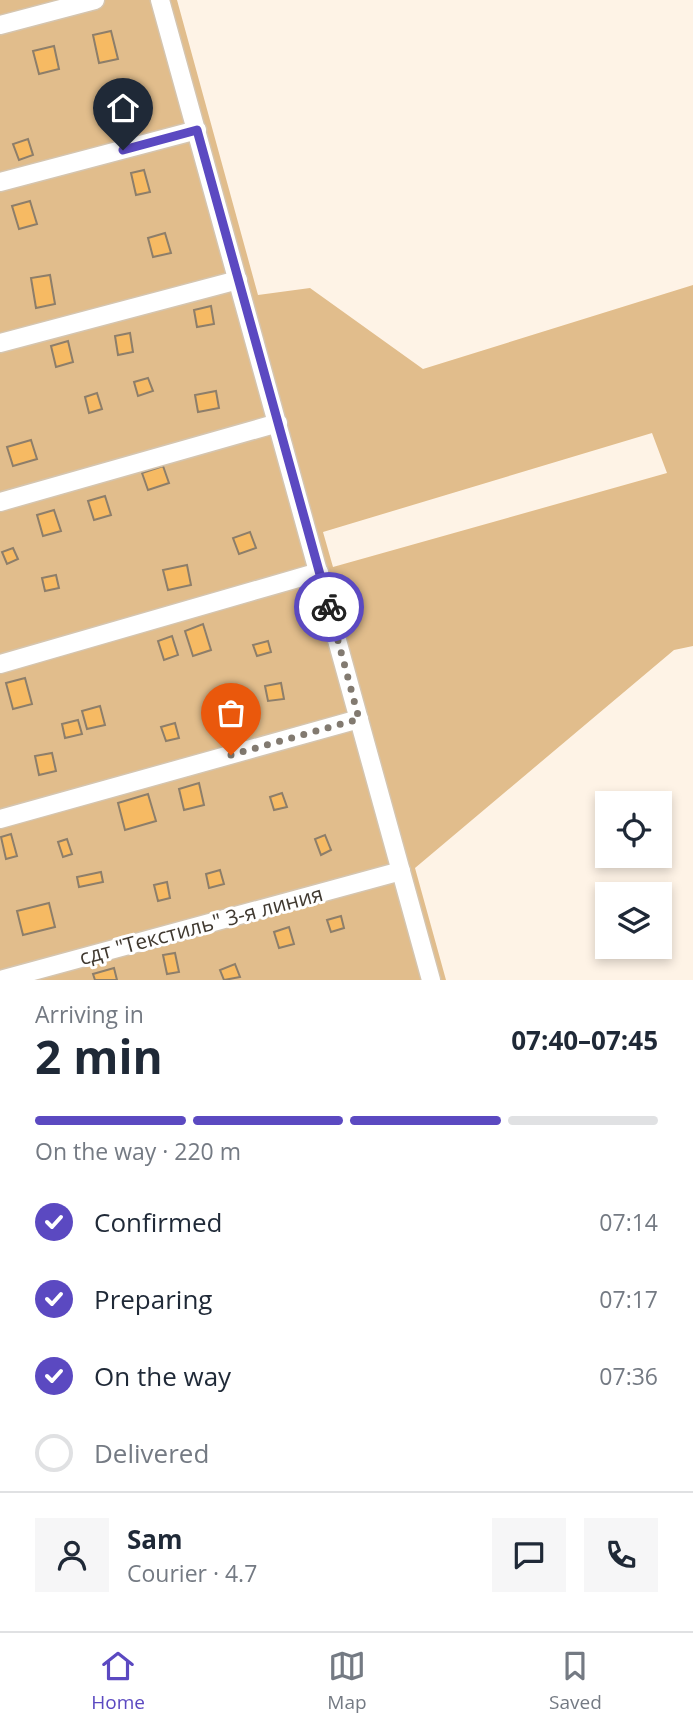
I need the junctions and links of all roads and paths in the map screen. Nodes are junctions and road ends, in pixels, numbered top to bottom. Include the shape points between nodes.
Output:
1 (95, 0) edge
2 (160, 0) edge
3 (0, 25) edge
4 (197, 130) junction
5 (0, 182) edge
6 (238, 280) junction
7 (0, 343) edge
8 (278, 423) junction
9 (0, 502) edge
10 (319, 572) junction
11 (0, 664) edge
12 (359, 719) junction
13 (0, 819) edge
14 (401, 871) junction
15 (0, 980) edge
16 (431, 980) edge

1 - 3 lane
2 - 4 lane
4 - 5 lane
4 - 6 lane
6 - 7 lane
6 - 8 lane
8 - 9 lane
8 - 10 lane
10 - 11 lane
10 - 12 lane
12 - 13 lane
12 - 14 lane
14 - 15 lane, сдт "Текстиль" 3-я линия
14 - 16 lane

